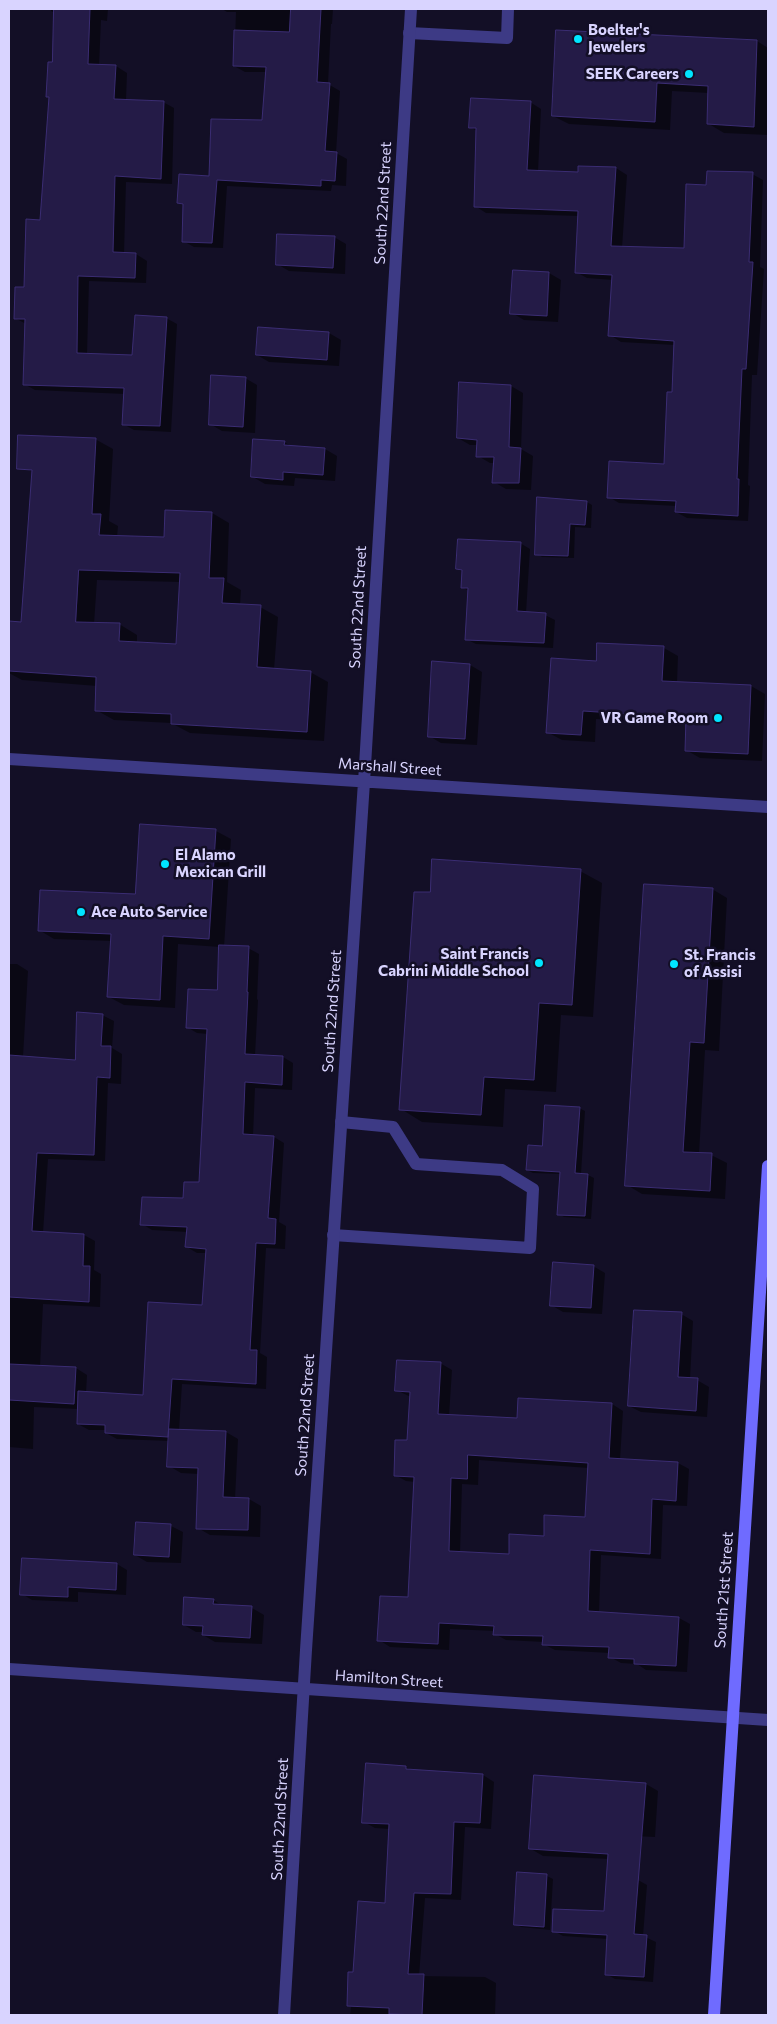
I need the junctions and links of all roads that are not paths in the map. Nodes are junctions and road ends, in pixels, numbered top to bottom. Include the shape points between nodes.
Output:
1 (411, 9) edge
2 (508, 9) edge
3 (409, 33) junction
4 (9, 759) edge
5 (364, 782) junction
6 (768, 807) edge
7 (341, 1122) junction
8 (768, 1166) edge
9 (334, 1235) junction
10 (9, 1669) edge
11 (304, 1690) junction
12 (732, 1718) junction
13 (768, 1720) edge
14 (284, 2015) edge
15 (714, 2015) edge

1 - 3 street, South 22nd Street
2 - 3 street via 507,38
3 - 5 street, South 22nd Street
4 - 5 street, Marshall Street
5 - 6 street, Marshall Street
5 - 7 street, South 22nd Street
7 - 9 street, South 22nd Street
7 - 9 street via 393,1127 416,1164 502,1170 532,1189 530,1248
8 - 12 street, South 21st Street
9 - 11 street, South 22nd Street
10 - 11 street, Hamilton Street
11 - 12 street, Hamilton Street
11 - 14 street, South 22nd Street
12 - 13 street, Hamilton Street
12 - 15 street, South 21st Street

